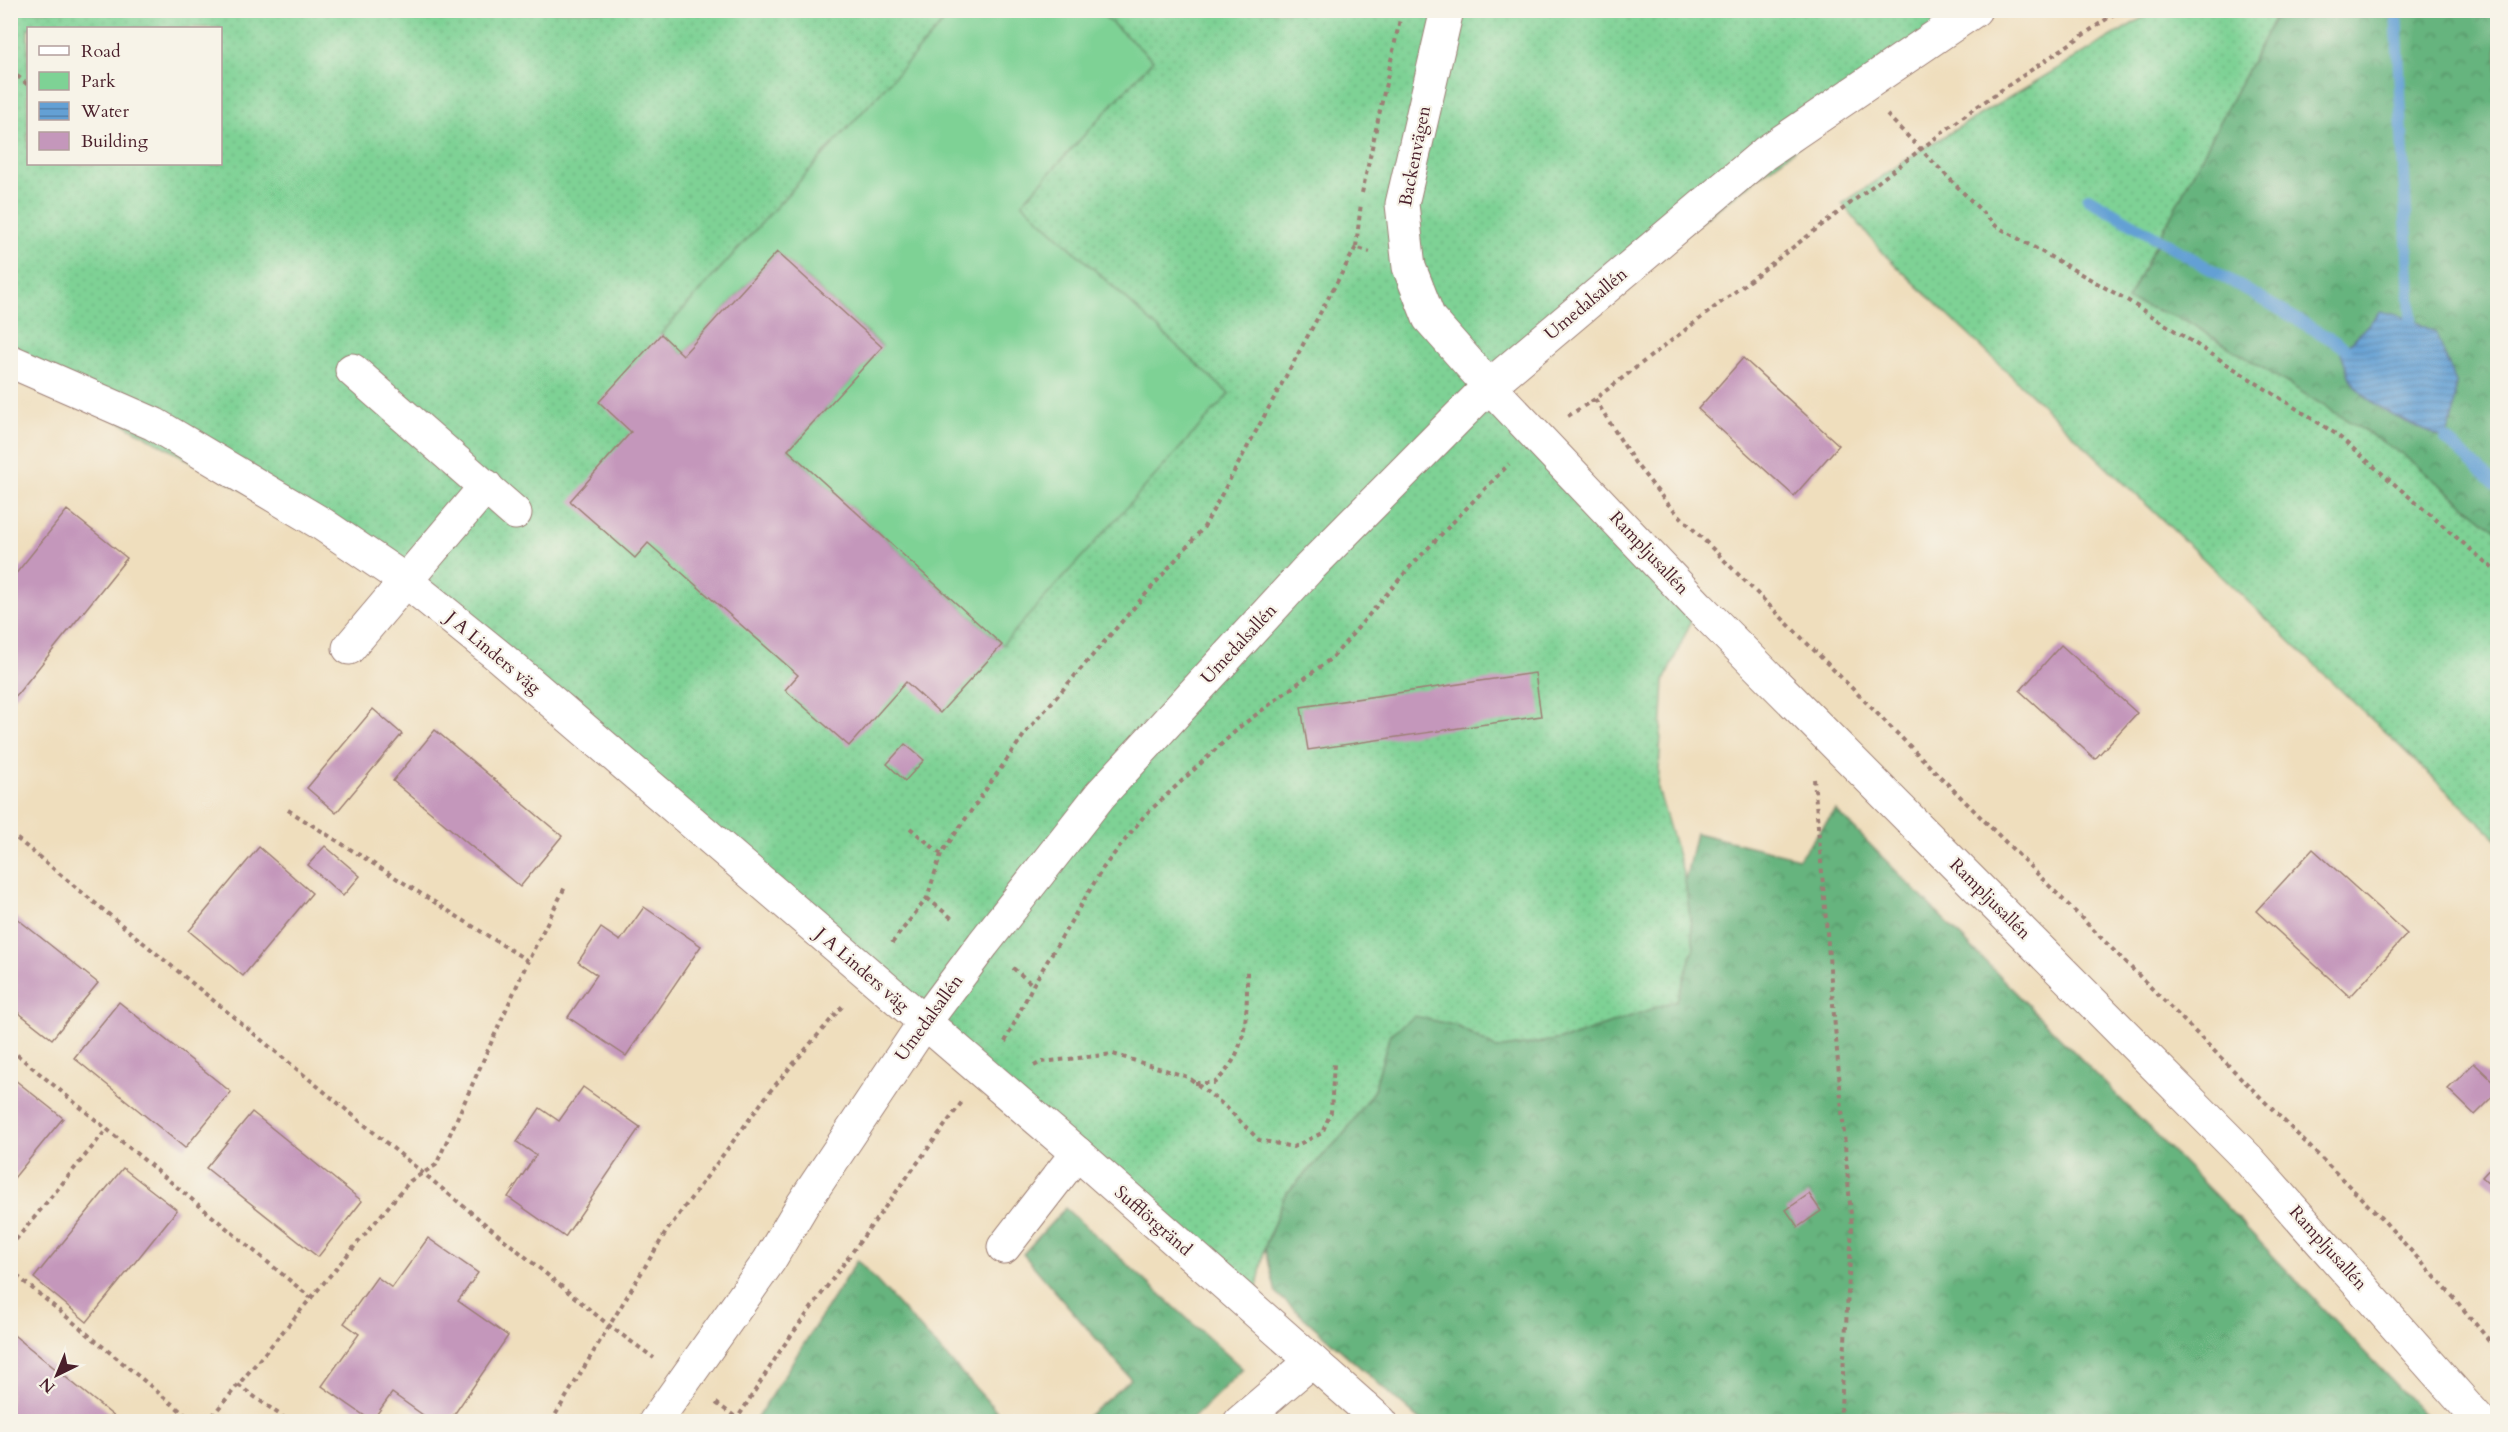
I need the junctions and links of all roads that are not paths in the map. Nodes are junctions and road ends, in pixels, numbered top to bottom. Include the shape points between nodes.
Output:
1 (1447, 10) edge
2 (1975, 10) edge
3 (10, 361) edge
4 (352, 370) dead end
5 (1489, 386) junction
6 (486, 486) junction
7 (515, 513) dead end
8 (406, 581) junction
9 (349, 648) dead end
10 (924, 1023) junction
11 (1077, 1153) junction
12 (1004, 1246) dead end
13 (1312, 1361) junction
14 (655, 1422) edge
15 (1240, 1422) edge
16 (1381, 1422) edge
17 (2481, 1422) edge

1 - 5 street, Backenvägen via 1402,204 1409,267 1429,318
2 - 5 street, Umedalsallén via 1765,153
3 - 8 street, J A Linders väg via 154,424 322,524
4 - 6 street
5 - 10 street, Umedalsallén via 1307,570 1101,794
5 - 17 street, Rampljusallén via 1698,606 2248,1159
6 - 7 street
6 - 8 street
8 - 9 street
8 - 10 street, J A Linders väg
10 - 11 street, Sufflörgränd
10 - 14 street, Umedalsallén via 769,1261
11 - 12 street
11 - 13 street, Sufflörgränd
13 - 15 street
13 - 16 street, Sufflörgränd

